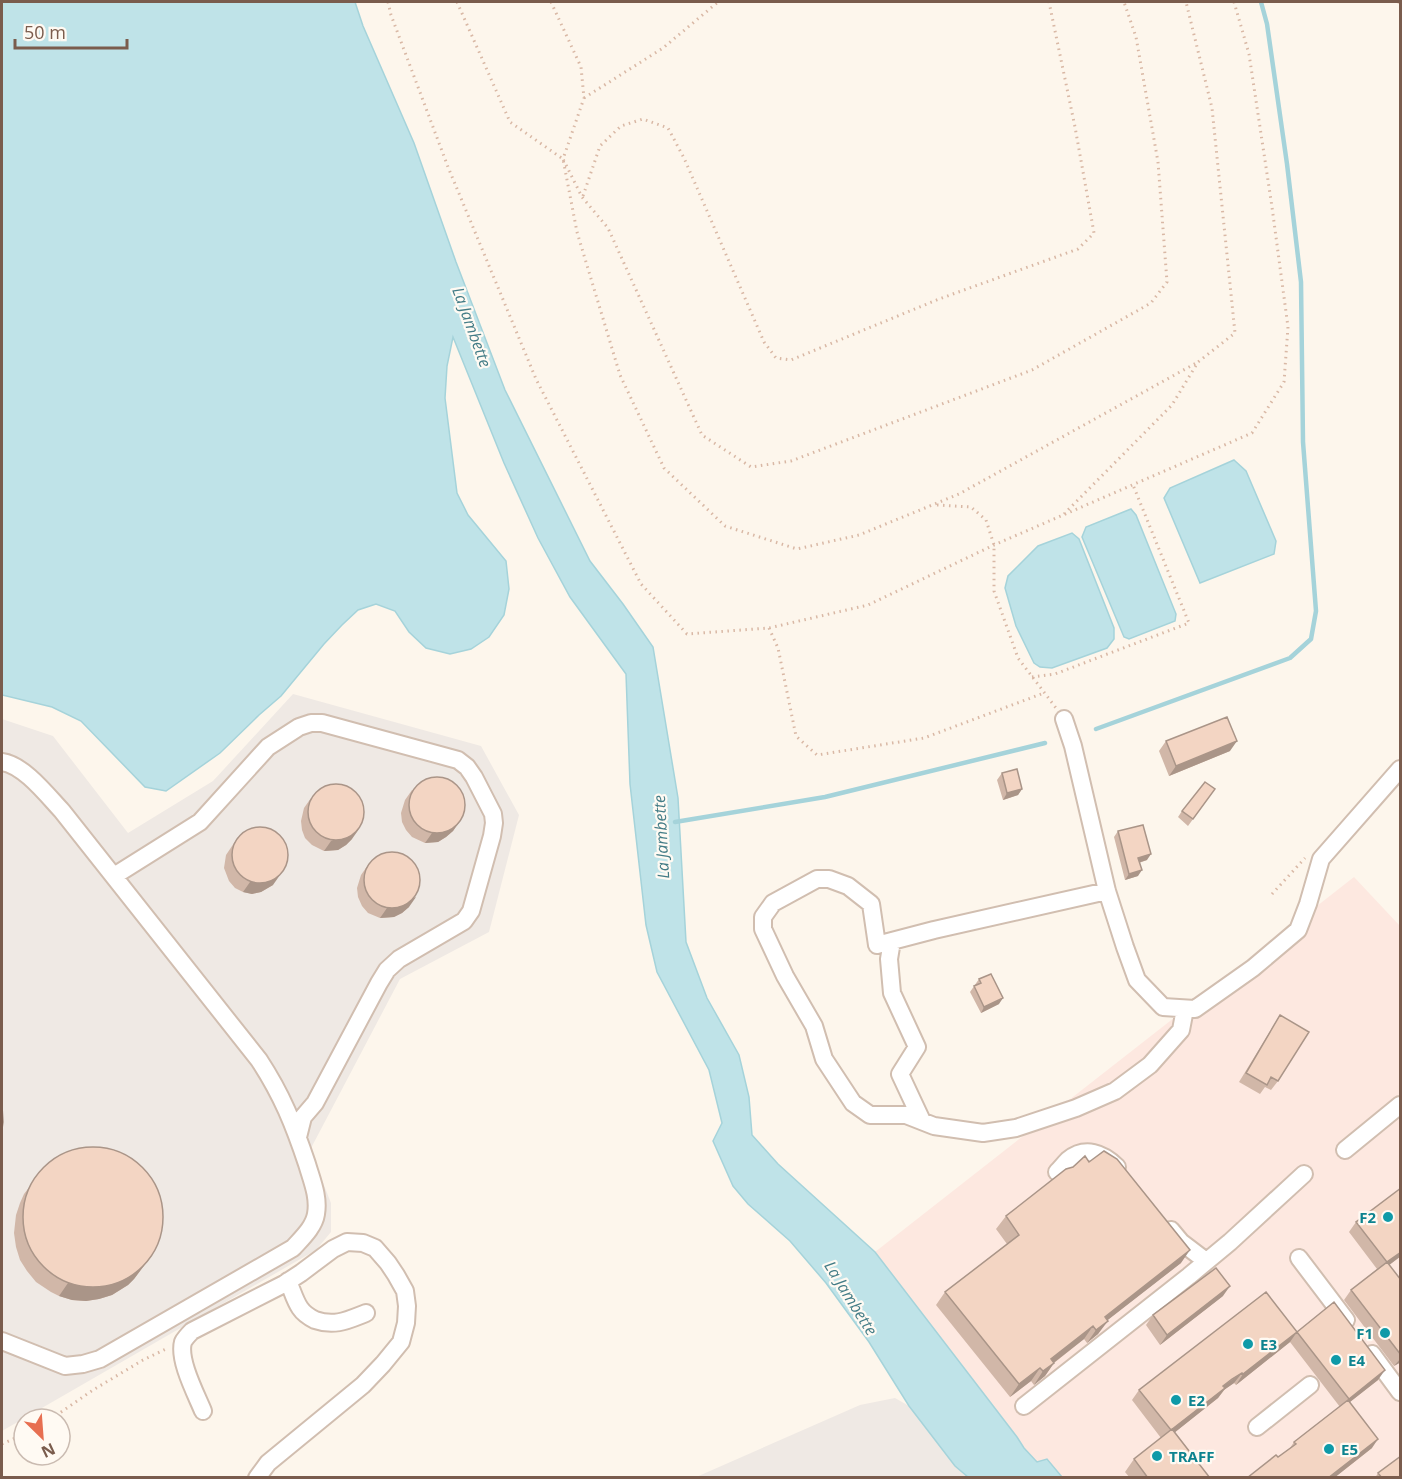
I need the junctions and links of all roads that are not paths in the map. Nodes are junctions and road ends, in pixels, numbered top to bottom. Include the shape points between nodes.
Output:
1 (1064, 719) road end
2 (2, 762) edge
3 (1401, 769) edge
4 (114, 876) junction
5 (1107, 891) junction
6 (892, 941) junction
7 (1185, 1009) junction
8 (1401, 1105) edge
9 (922, 1121) junction
10 (298, 1137) junction
11 (1345, 1150) dead end
12 (1058, 1172) edge
13 (1304, 1174) dead end
14 (1129, 1181) edge
15 (1164, 1222) edge
16 (1299, 1258) dead end
17 (1206, 1261) junction
18 (288, 1281) junction
19 (366, 1312) dead end
20 (2, 1341) edge
21 (1310, 1385) dead end
22 (1401, 1392) edge
23 (1024, 1406) dead end
24 (203, 1411) dead end
25 (1257, 1427) dead end
26 (257, 1478) edge

1 - 5 street
2 - 4 street via 29,776
3 - 7 street via 1321,859 1298,930 1195,1009
4 - 10 street via 259,1060 286,1106
4 - 10 street via 200,822 268,747 311,723 458,760 467,767 493,814 494,823 471,911 464,921 387,970 315,1103 303,1118
5 - 6 street
5 - 7 street via 1137,980 1163,1007
6 - 9 street via 891,993 917,1047 900,1074
6 - 9 street via 878,945 871,904 848,886 829,879 817,879 773,903 763,916 763,929 814,1026 824,1059 853,1103 870,1115 906,1115
7 - 9 street via 1181,1030 1150,1065 1114,1090 1076,1108 1016,1128 983,1133
8 - 11 street
10 - 20 street via 316,1192 316,1215 293,1248 100,1359 65,1366
12 - 14 street via 1068,1160 1090,1152 1115,1164
13 - 17 street
15 - 17 street via 1181,1242
16 - 22 street
17 - 23 street
18 - 19 street via 299,1307 315,1320 333,1324
18 - 24 street via 192,1331 184,1340 185,1365
18 - 26 street via 333,1249 347,1242 363,1243 375,1248 405,1291 406,1323 401,1342 377,1371 268,1463
21 - 25 street

